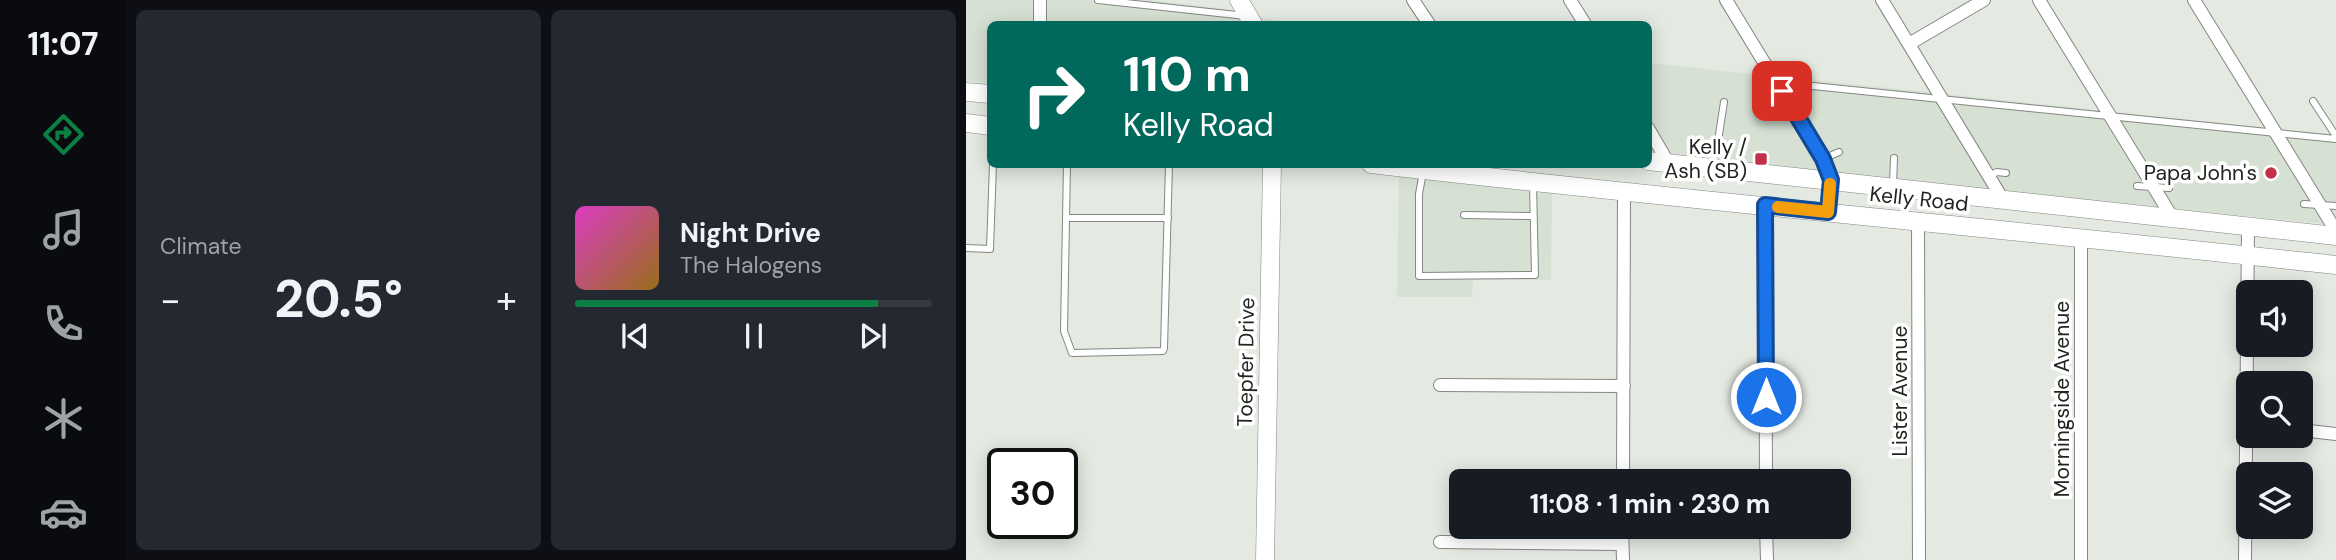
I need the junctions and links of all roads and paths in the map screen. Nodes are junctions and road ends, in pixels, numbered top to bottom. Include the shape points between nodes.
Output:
1 (1040, 0) edge
2 (1098, 0) edge
3 (1413, 0) edge
4 (1570, 0) edge
5 (1726, 0) edge
6 (1882, 0) edge
7 (1984, 0) edge
8 (2039, 0) edge
9 (2194, 0) edge
10 (1244, 8) edge
11 (1040, 21) edge
12 (1427, 21) edge
13 (1584, 21) edge
14 (1909, 44) junction
15 (1782, 91) junction
16 (966, 92) edge
17 (987, 94) edge
18 (1941, 97) junction
19 (2313, 101) dead end
20 (1724, 102) dead end
21 (2108, 114) junction
22 (966, 123) edge
23 (987, 126) edge
24 (2276, 133) junction
25 (1652, 135) edge
26 (2336, 138) edge
27 (1718, 141) dead end
28 (1839, 152) dead end
29 (1894, 158) dead end
30 (1823, 159) junction
31 (1652, 162) edge
32 (1669, 164) junction
33 (993, 168) edge
34 (1067, 168) edge
35 (1169, 168) edge
36 (1272, 168) edge
37 (1423, 168) edge
38 (1430, 168) edge
39 (2007, 173) dead end
40 (1989, 176) junction
41 (1831, 180) junction
42 (1533, 183) junction
43 (2152, 185) junction
44 (2137, 186) dead end
45 (1893, 187) junction
46 (2168, 188) dead end
47 (1624, 194) junction
48 (2002, 198) junction
49 (2304, 204) dead end
50 (1765, 205) junction
51 (2336, 205) edge
52 (2321, 206) junction
53 (1828, 212) junction
54 (1464, 215) dead end
55 (1532, 216) junction
56 (1066, 218) junction
57 (1168, 218) junction
58 (2172, 218) junction
59 (1918, 222) junction
60 (2248, 227) junction
61 (2336, 234) edge
62 (2081, 238) junction
63 (966, 248) edge
64 (2247, 256) junction
65 (2336, 265) edge
66 (2246, 371) edge
67 (1440, 385) dead end
68 (1624, 386) junction
69 (2313, 431) edge
70 (2336, 434) edge
71 (2246, 448) edge
72 (1623, 469) edge
73 (1766, 469) edge
74 (1622, 539) edge
75 (1766, 539) edge
76 (1440, 542) dead end
77 (1622, 544) junction
78 (1265, 560) edge
79 (1623, 560) edge
80 (1767, 560) edge
81 (1919, 560) edge
82 (2081, 560) edge
83 (2245, 560) edge

1 - 11 street
2 - 10 lane
3 - 12 street
4 - 13 street
5 - 15 street
6 - 14 street
7 - 14 street
8 - 21 street
9 - 24 street
14 - 18 street
15 - 18 lane via 1793,84
15 - 30 street
16 - 17 street
18 - 21 lane
18 - 40 street
19 - 26 lane
20 - 27 lane
21 - 24 lane
21 - 43 street
22 - 23 street
24 - 26 lane
24 - 52 street
25 - 32 street
28 - 30 lane
29 - 45 lane
30 - 41 street
31 - 32 street, Kelly Road
32 - 41 street, Kelly Road
33 - 63 lane via 990,249
34 - 56 lane
35 - 57 lane
36 - 78 street, Toepfer Drive
37 - 55 lane via 1419,276 1535,275
38 - 42 street, Kelly Road
39 - 40 lane
40 - 48 street
41 - 45 street, Kelly Road
41 - 53 street
42 - 47 street, Kelly Road
42 - 55 lane
43 - 44 lane
43 - 46 lane
43 - 58 street
45 - 48 street, Kelly Road
47 - 50 street, Kelly Road
47 - 68 street
48 - 58 street, Kelly Road
49 - 52 lane
50 - 53 street, Kelly Road
50 - 73 street
51 - 52 lane
52 - 61 street
53 - 59 street, Kelly Road
54 - 55 lane
56 - 57 lane
56 - 57 lane via 1064,331 1072,354 1163,351
58 - 60 street, Kelly Road
59 - 62 street, Kelly Road
59 - 81 street, Lister Avenue
60 - 61 street, Kelly Road
60 - 64 street
62 - 64 street, Kelly Road
62 - 82 street, Morningside Avenue
64 - 65 street, Kelly Road
64 - 66 street
67 - 68 street
68 - 72 street
69 - 70 street
71 - 83 street
74 - 77 street
75 - 80 street
76 - 77 street
77 - 79 street

